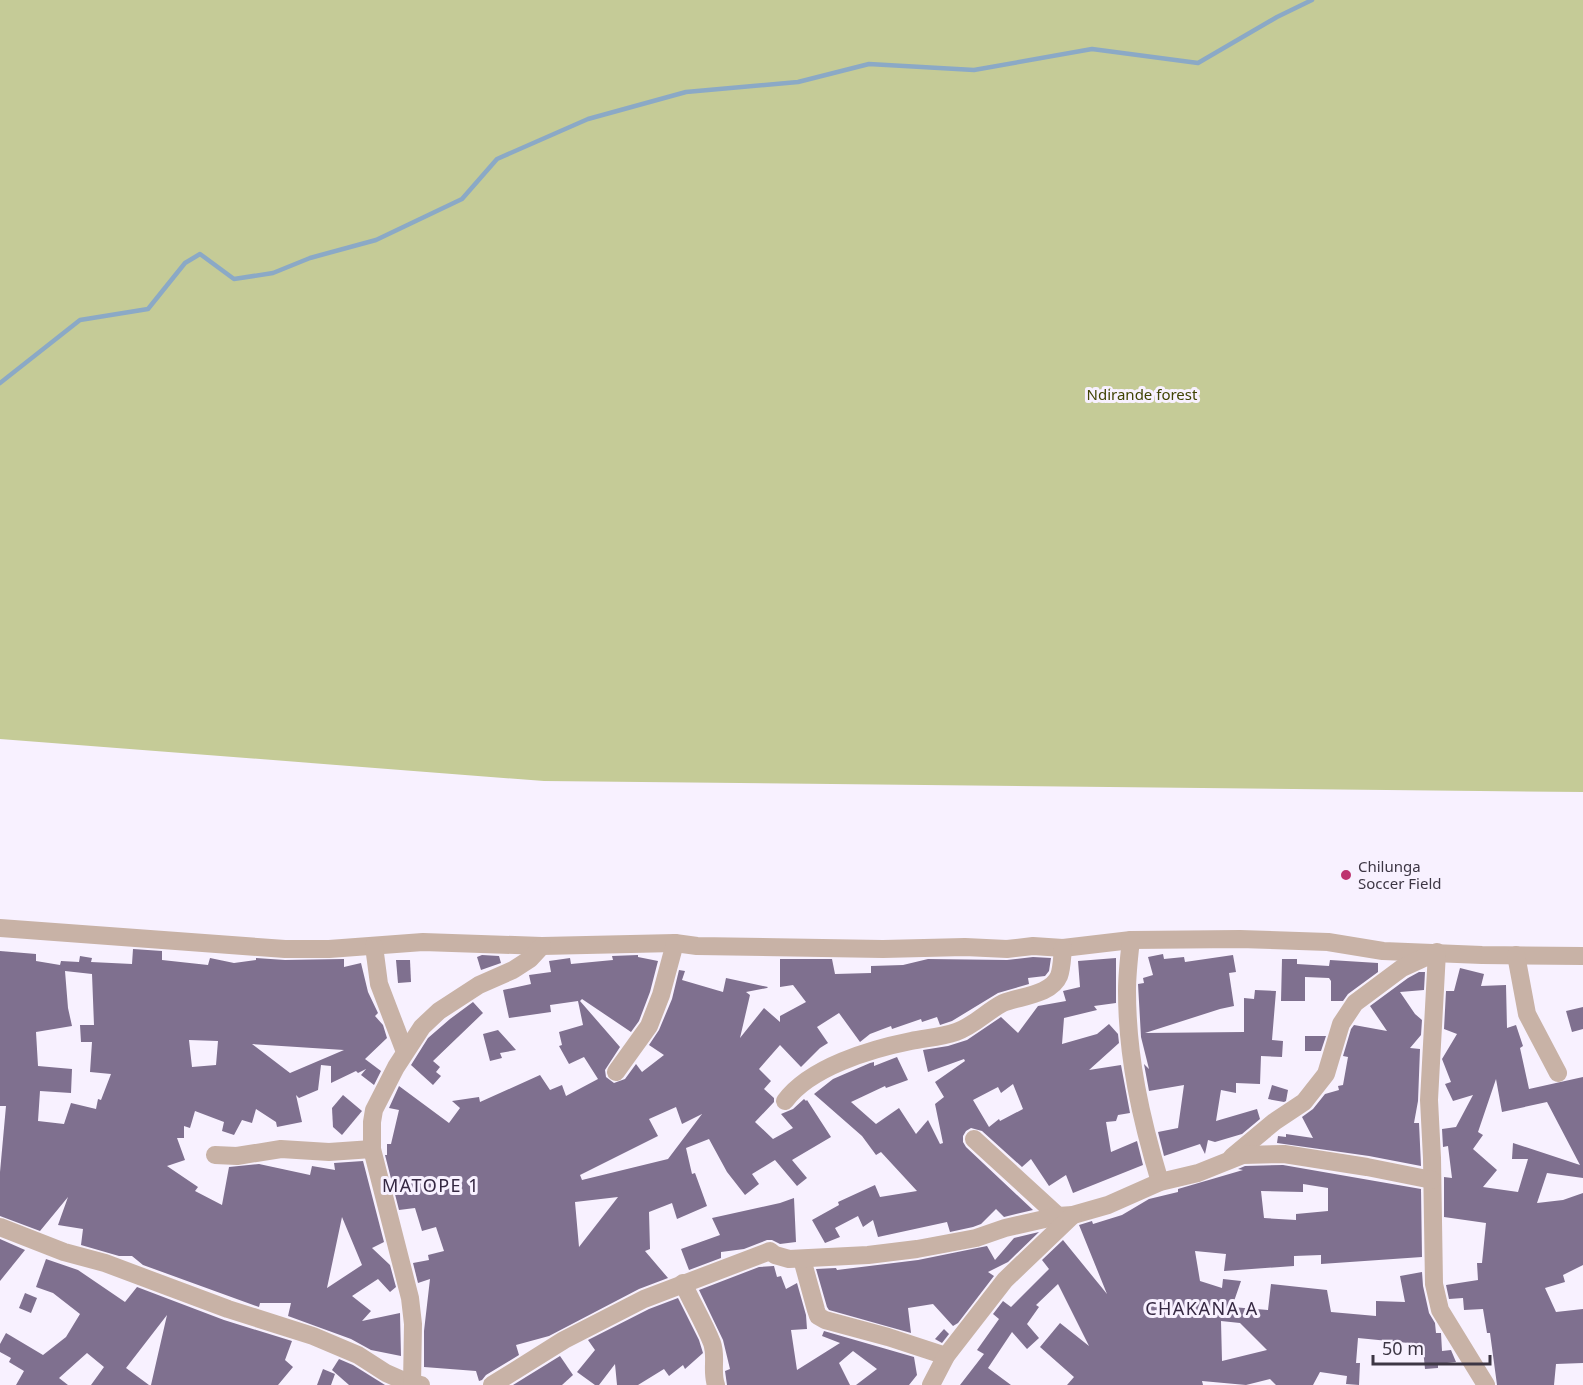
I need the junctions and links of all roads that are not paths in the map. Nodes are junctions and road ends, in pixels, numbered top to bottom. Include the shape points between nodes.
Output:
1 (0, 928) edge
2 (1131, 940) junction
3 (675, 944) junction
4 (374, 946) junction
5 (542, 946) junction
6 (1063, 948) junction
7 (1437, 952) junction
8 (1516, 955) junction
9 (1583, 956) edge
10 (405, 1052) junction
11 (616, 1072) dead end
12 (1558, 1073) dead end
13 (785, 1101) dead end
14 (974, 1139) dead end
15 (372, 1149) junction
16 (215, 1155) dead end
17 (1227, 1161) junction
18 (1432, 1180) junction
19 (1160, 1182) junction
20 (1066, 1215) junction
21 (0, 1227) edge
22 (802, 1259) junction
23 (683, 1283) junction
24 (946, 1356) junction
25 (416, 1384) edge
26 (492, 1385) edge
27 (716, 1385) edge
28 (930, 1385) edge
29 (1486, 1385) edge

1 - 4 street via 285,949
2 - 6 street
2 - 7 street via 1317,942 1383,951
2 - 19 street via 1127,988 1134,1080
3 - 5 street
3 - 6 street
3 - 11 street via 649,1026
4 - 5 street via 423,942
4 - 10 street via 379,984
5 - 10 street via 513,970 479,985 439,1011
6 - 13 street via 1060,974 1046,990 999,1005 958,1032 881,1049 831,1066 805,1081
7 - 8 street
7 - 17 street via 1401,968 1354,1003 1341,1024 1326,1074 1304,1102
7 - 18 street via 1429,1100
8 - 9 street
8 - 12 street via 1527,1014
10 - 15 street via 374,1110
14 - 20 street
15 - 16 street via 281,1149
15 - 25 street via 410,1298
17 - 18 street via 1244,1155 1284,1154
17 - 19 street
18 - 29 street via 1435,1294 1440,1310
19 - 20 street via 1108,1205
20 - 22 street via 917,1249
20 - 24 street via 1005,1280
21 - 25 street via 314,1336
22 - 23 street via 789,1259 770,1251 759,1253
22 - 24 street via 818,1316
23 - 26 street via 564,1340
23 - 27 street via 712,1343
24 - 28 street

